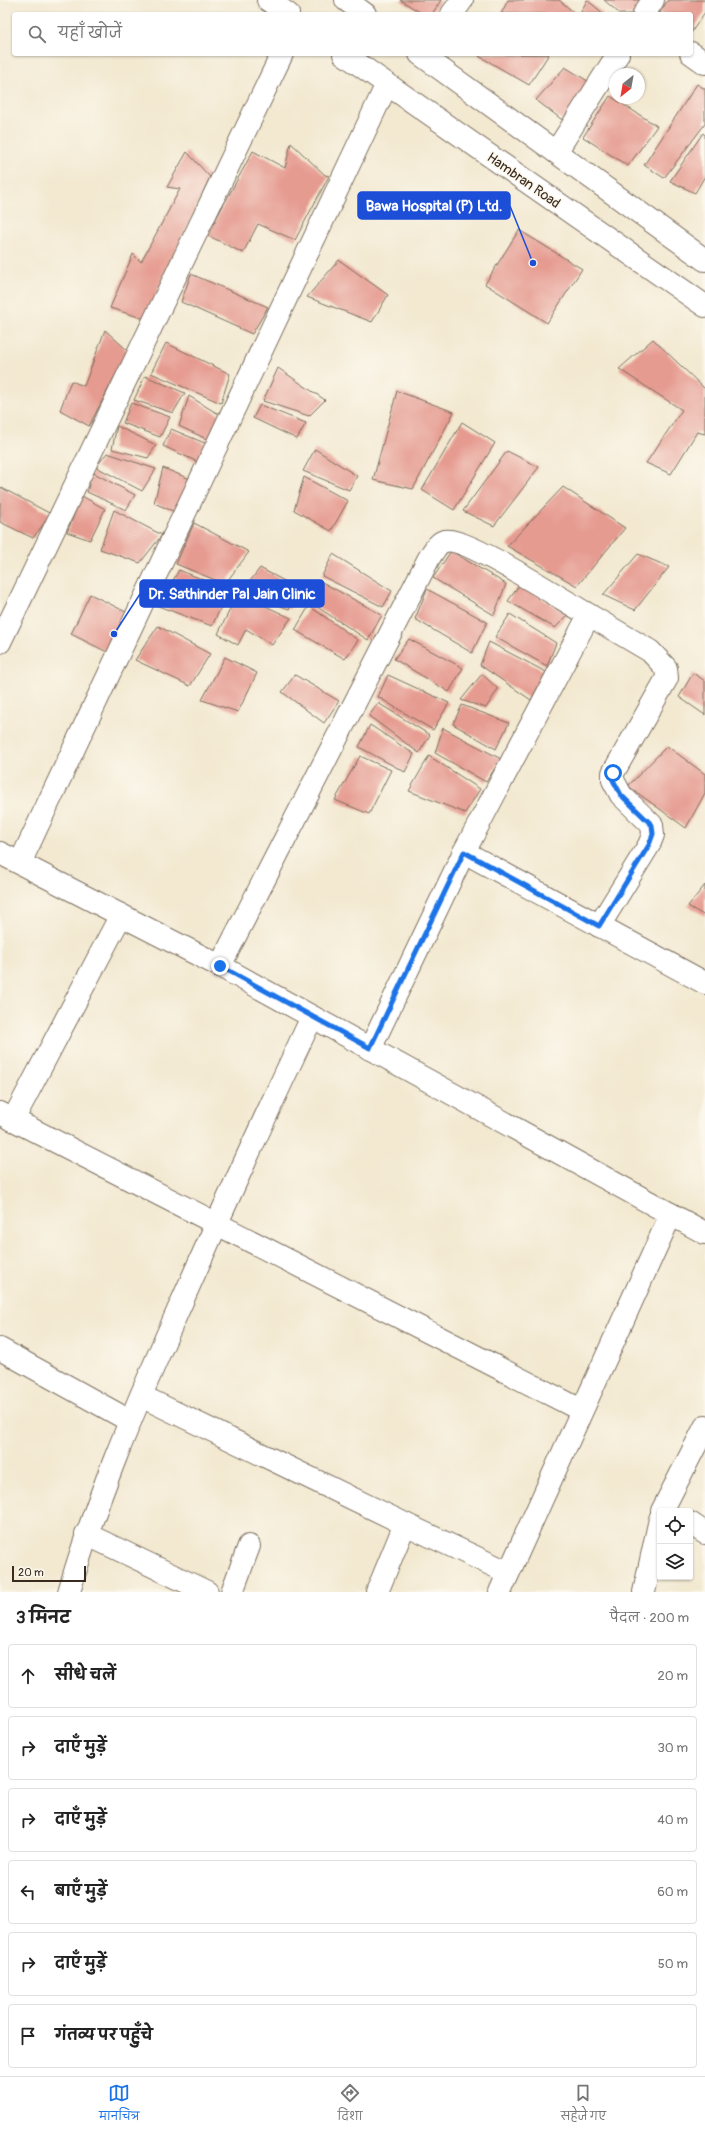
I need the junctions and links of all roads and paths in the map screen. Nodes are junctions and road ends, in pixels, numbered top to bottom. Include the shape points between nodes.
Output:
1 (268, 0) edge
2 (346, 0) edge
3 (462, 0) edge
4 (652, 0) edge
5 (285, 12) edge
6 (362, 12) edge
7 (453, 12) edge
8 (645, 12) edge
9 (693, 54) edge
10 (281, 56) edge
11 (347, 56) edge
12 (424, 56) edge
13 (617, 56) edge
14 (705, 63) edge
15 (387, 84) junction
16 (556, 152) junction
17 (704, 256) edge
18 (705, 306) edge
19 (589, 615) junction
20 (0, 642) edge
21 (464, 852) junction
22 (0, 853) edge
23 (20, 863) junction
24 (121, 915) junction
25 (599, 926) junction
26 (220, 966) junction
27 (705, 983) edge
28 (312, 1017) junction
29 (370, 1048) junction
30 (6, 1117) edge
31 (671, 1214) junction
32 (215, 1224) junction
33 (705, 1233) edge
34 (0, 1349) edge
35 (141, 1396) junction
36 (581, 1410) junction
37 (130, 1421) junction
38 (704, 1430) edge
39 (666, 1508) edge
40 (405, 1524) junction
41 (693, 1525) edge
42 (705, 1533) edge
43 (86, 1534) junction
44 (657, 1540) edge
45 (249, 1546) dead end
46 (504, 1582) edge
47 (69, 1592) edge
48 (207, 1592) edge
49 (232, 1592) edge
50 (377, 1592) edge
51 (644, 1592) edge

1 - 5 street
2 - 6 street
3 - 7 street
4 - 8 street
9 - 14 street
10 - 20 street
11 - 15 street, Hambran Road
12 - 16 street
13 - 16 street
15 - 18 street, Hambran Road
15 - 23 street
16 - 17 street
19 - 21 street
19 - 25 street via 650,651 666,668 667,678 613,773 616,787 652,825 653,834 649,845
19 - 26 street via 489,557 455,541 444,541 437,546
21 - 25 street
21 - 29 street
22 - 23 street
23 - 24 street
24 - 26 street
24 - 30 street
25 - 27 street
26 - 28 street
28 - 29 street
28 - 32 street
29 - 31 street
30 - 32 street
31 - 33 street
31 - 36 street
32 - 35 street
32 - 36 street
34 - 37 street
35 - 37 street
35 - 40 street
36 - 46 street
37 - 43 street
38 - 39 street
40 - 46 street
40 - 50 street
41 - 42 street
43 - 47 street
43 - 48 street
44 - 51 street
45 - 49 street

